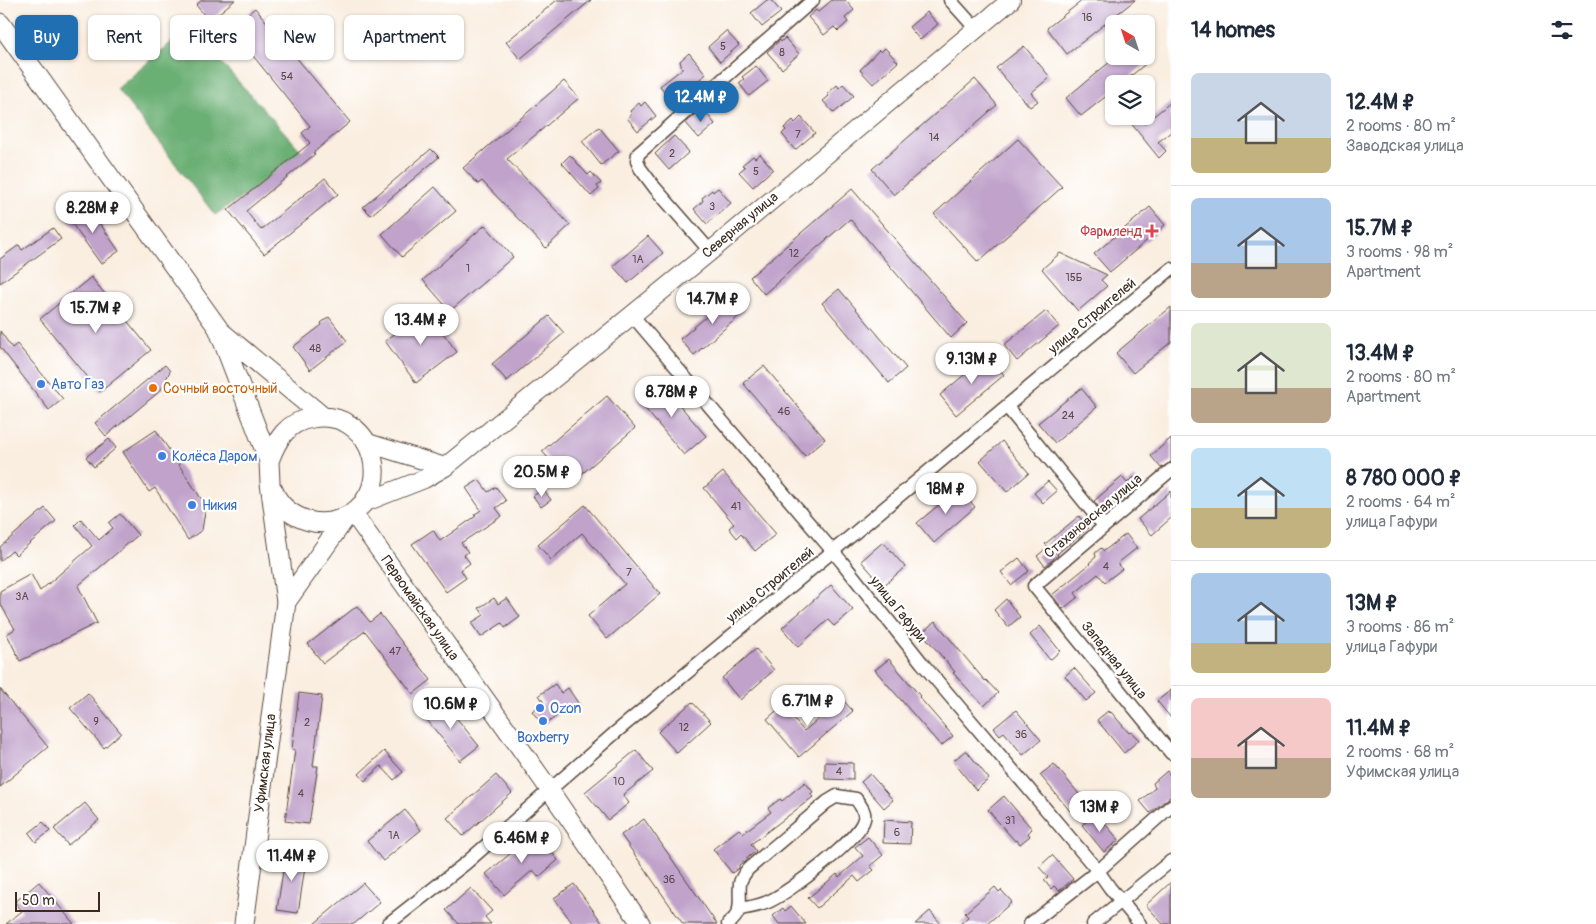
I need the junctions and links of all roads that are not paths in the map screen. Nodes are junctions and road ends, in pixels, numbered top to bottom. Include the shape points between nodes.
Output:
1 (813, 0) edge
2 (950, 0) edge
3 (1010, 0) edge
4 (0, 23) edge
5 (976, 29) junction
6 (710, 251) junction
7 (1171, 269) edge
8 (632, 315) junction
9 (218, 328) junction
10 (1007, 408) junction
11 (322, 416) junction
12 (368, 444) junction
13 (269, 461) junction
14 (445, 467) junction
15 (1171, 470) edge
16 (270, 483) junction
17 (354, 511) junction
18 (1104, 526) junction
19 (833, 552) junction
20 (1034, 586) joint
21 (286, 602) junction
22 (1171, 753) edge
23 (550, 791) junction
24 (1171, 806) edge
25 (1171, 861) edge
26 (1098, 871) junction
27 (1120, 901) junction
28 (740, 909) junction
29 (244, 924) edge
30 (388, 924) edge
31 (641, 924) edge
32 (728, 924) edge
33 (1030, 924) edge
34 (1093, 924) edge
35 (1140, 924) edge

1 - 6 street via 638,154 640,168
2 - 5 street
3 - 5 street, Северная улица
4 - 9 main road
5 - 6 street, Северная улица
6 - 8 street, Северная улица
7 - 10 street, улица Строителей
8 - 14 street, Северная улица
8 - 19 street, улица Гафури
9 - 11 main road
9 - 13 main road
10 - 18 street
10 - 19 street, улица Строителей
11 - 12 main road via 340,420 356,429
11 - 13 main road via 304,420 287,429 275,443
12 - 14 street
12 - 17 main road via 374,458 375,474 371,489
13 - 16 main road
14 - 17 street, Северная улица
15 - 18 street, Стахановская улица
16 - 17 main road via 276,498 299,518 330,522
16 - 21 main road
17 - 21 main road
17 - 23 street, Первомайская улица
18 - 20 street, Стахановская улица
19 - 23 street, улица Строителей
19 - 26 street, улица Гафури
20 - 22 street, Западная улица
21 - 29 main road, Уфимская улица
23 - 30 street, улица Строителей
23 - 31 street, Первомайская улица
24 - 26 street
25 - 27 street
26 - 27 street, улица Гафури
26 - 33 street
27 - 34 street
27 - 35 street, улица Гафури
28 - 28 street via 740,881 748,869 827,802 837,796 856,799 865,818 861,828 849,840 785,892 756,907
28 - 32 street

